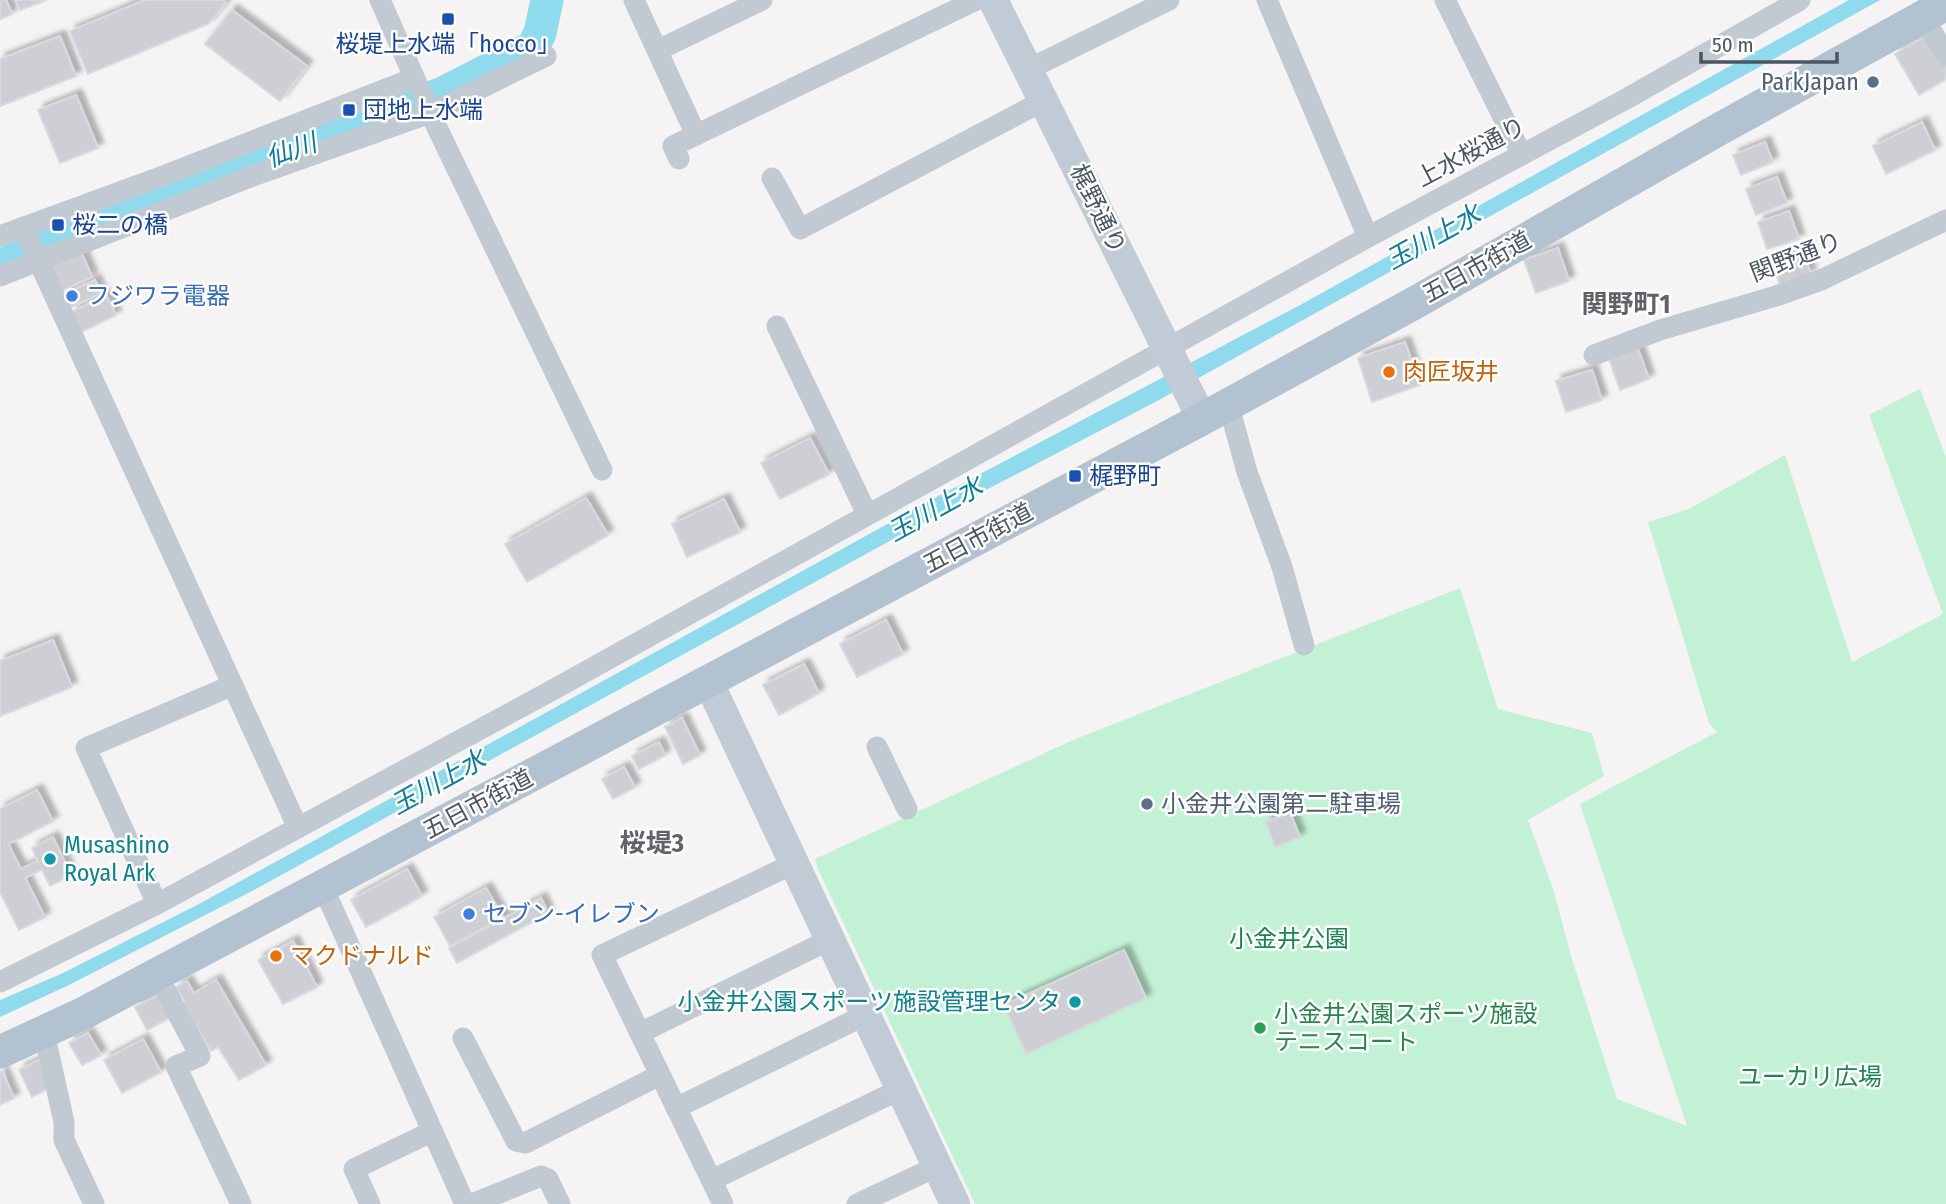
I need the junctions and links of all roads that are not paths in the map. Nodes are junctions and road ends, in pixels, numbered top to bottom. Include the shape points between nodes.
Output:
1 (634, 0) edge
2 (762, 0) edge
3 (976, 0) edge
4 (993, 0) edge
5 (1169, 0) edge
6 (1267, 0) edge
7 (1446, 0) edge
8 (1800, 0) edge
9 (382, 1) edge
10 (1776, 6) edge
11 (1935, 11) edge
12 (658, 50) junction
13 (546, 55) dead end
14 (1946, 56) edge
15 (1027, 69) junction
16 (416, 83) junction
17 (1043, 101) junction
18 (430, 113) junction
19 (696, 135) junction
20 (1522, 156) junction
21 (679, 159) dead end
22 (772, 178) dead end
23 (1946, 220) edge
24 (23, 227) junction
25 (0, 236) edge
26 (1368, 237) junction
27 (38, 262) junction
28 (0, 276) edge
29 (776, 326) dead end
30 (1169, 354) junction
31 (1594, 355) dead end
32 (1205, 406) junction
33 (603, 470) dead end
34 (867, 514) junction
35 (1304, 645) dead end
36 (709, 681) junction
37 (233, 685) junction
38 (877, 747) dead end
39 (907, 809) dead end
40 (298, 828) junction
41 (795, 863) junction
42 (323, 887) junction
43 (157, 904) junction
44 (831, 939) junction
45 (157, 974) junction
46 (0, 982) edge
47 (867, 1014) junction
48 (44, 1032) junction
49 (640, 1033) junction
50 (463, 1038) dead end
51 (0, 1052) edge
52 (660, 1075) junction
53 (901, 1089) junction
54 (676, 1108) junction
55 (431, 1132) junction
56 (938, 1166) junction
57 (712, 1180) junction
58 (860, 1203) edge
59 (94, 1204) edge
60 (241, 1204) edge
61 (370, 1204) edge
62 (465, 1204) edge
63 (472, 1204) edge
64 (560, 1204) edge
65 (723, 1204) edge
66 (955, 1204) edge

1 - 12 street
2 - 12 street
3 - 19 street
4 - 15 street, 梶野通り
5 - 15 street
6 - 26 street
7 - 20 street
8 - 10 street, 上水桜通り
9 - 16 street
10 - 20 street, 上水桜通り
11 - 14 street
11 - 32 main road, 五日市街道 via 1612,191
12 - 19 street
13 - 18 street
15 - 17 street, 梶野通り
16 - 18 street
16 - 24 street
17 - 22 street via 800,229
17 - 30 street, 梶野通り
18 - 27 street via 250,177
18 - 33 street
19 - 21 street via 673,146
20 - 26 street, 上水桜通り
23 - 31 street, 関野通り via 1821,279
24 - 25 street
24 - 27 street
26 - 30 street, 上水桜通り
27 - 28 street
27 - 37 street
29 - 34 street
30 - 32 street, 梶野通り
30 - 34 street, 上水桜通り
32 - 35 street via 1233,421
32 - 36 main road, 五日市街道
34 - 40 street, 上水桜通り
36 - 41 street
36 - 42 main road, 五日市街道
37 - 40 street
37 - 43 street via 86,748
38 - 39 street
40 - 43 street, 上水桜通り
41 - 44 street
41 - 49 street via 602,955
42 - 45 main road, 五日市街道
42 - 55 street
43 - 46 street, 上水桜通り
44 - 47 street
44 - 49 street
45 - 48 main road, 五日市街道
45 - 60 street via 200,1056 176,1066
47 - 53 street
47 - 54 street
48 - 51 main road, 五日市街道
48 - 59 street via 64,1140
49 - 52 street
50 - 52 street via 516,1140 525,1143
52 - 54 street
53 - 56 street
53 - 57 street
54 - 57 street
55 - 61 street via 354,1169
55 - 62 street
56 - 58 street
56 - 66 street
57 - 65 street
63 - 64 street via 541,1176 548,1179

